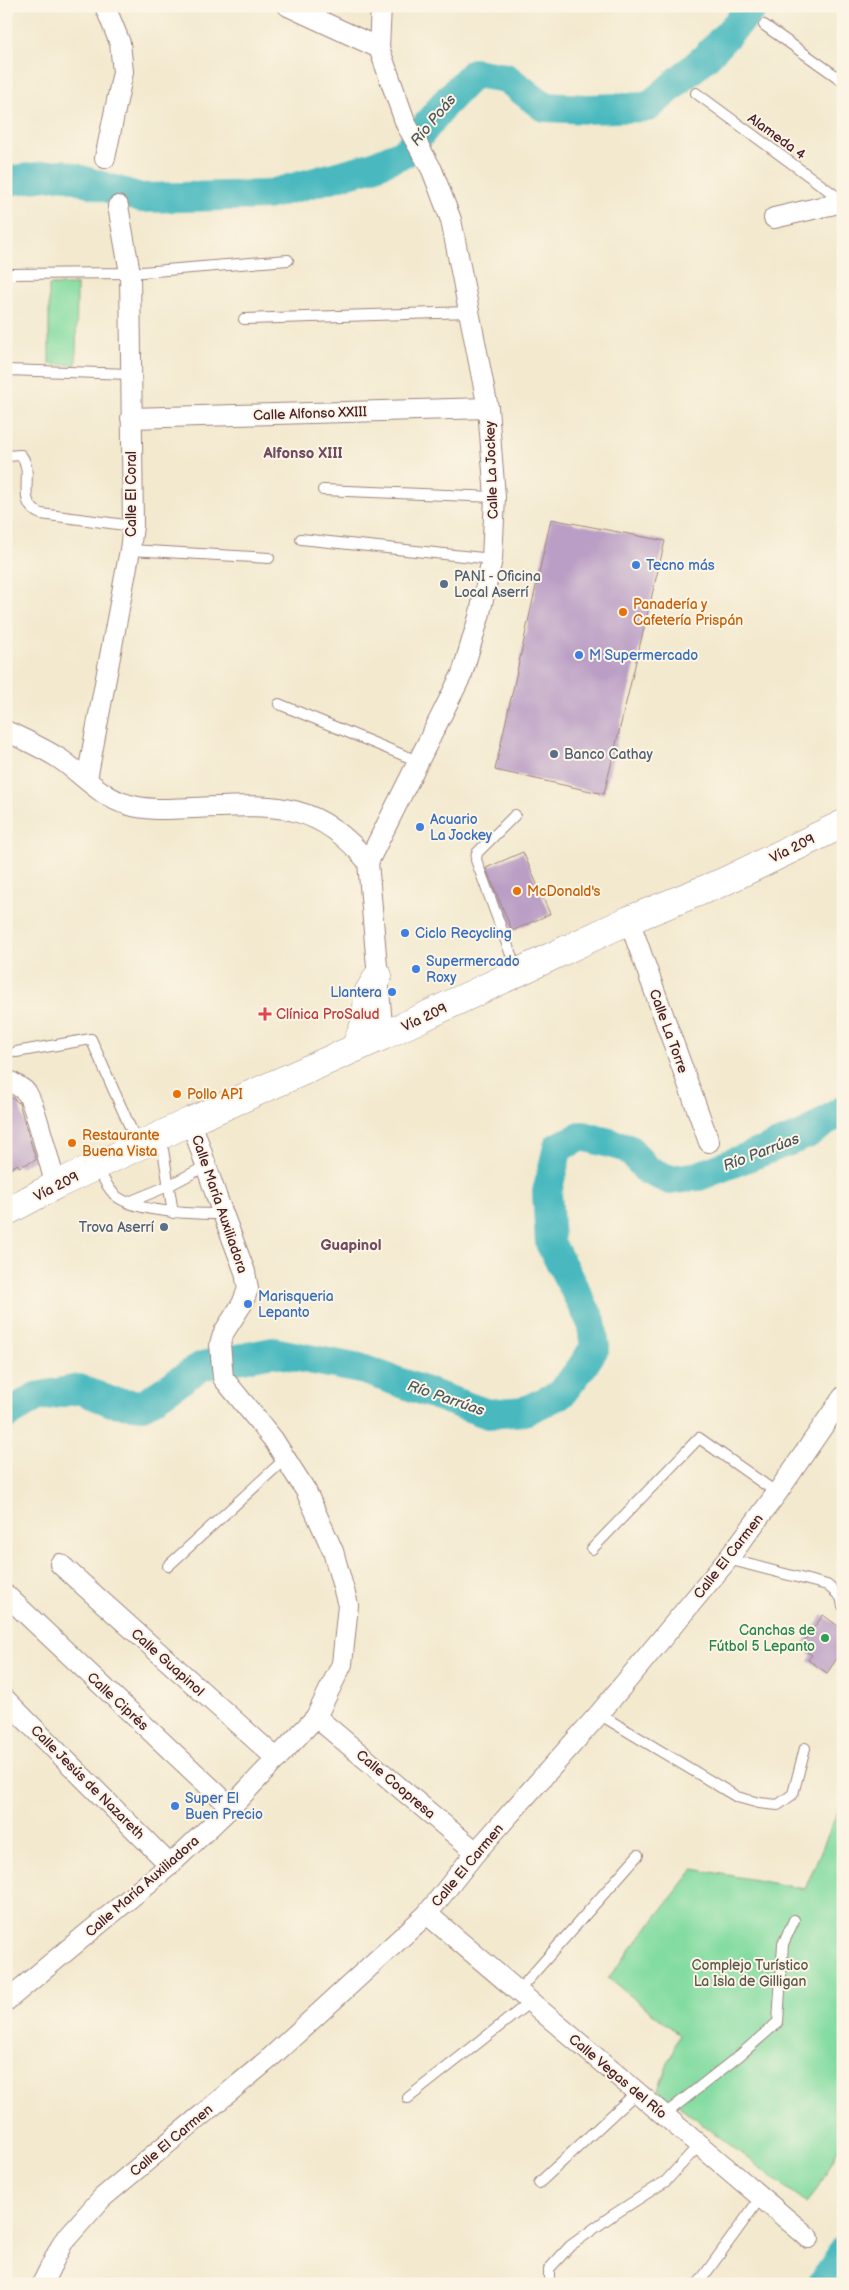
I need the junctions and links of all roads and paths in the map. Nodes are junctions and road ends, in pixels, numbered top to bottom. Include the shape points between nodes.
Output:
1 (105, 6) edge
2 (288, 6) edge
3 (381, 6) edge
4 (764, 25) dead end
5 (378, 48) junction
6 (843, 81) edge
7 (696, 93) dead end
8 (105, 158) dead end
9 (843, 202) edge
10 (118, 206) dead end
11 (774, 218) dead end
12 (288, 260) dead end
13 (130, 273) junction
14 (6, 274) edge
15 (470, 312) junction
16 (244, 319) dead end
17 (6, 370) edge
18 (131, 374) junction
19 (488, 408) junction
20 (131, 418) junction
21 (6, 456) edge
22 (323, 490) dead end
23 (495, 497) junction
24 (133, 526) junction
25 (301, 539) dead end
26 (130, 550) junction
27 (269, 558) dead end
28 (492, 559) junction
29 (279, 704) dead end
30 (6, 732) edge
31 (420, 762) junction
32 (87, 779) junction
33 (515, 815) dead end
34 (843, 824) edge
35 (368, 862) junction
36 (629, 920) junction
37 (518, 974) junction
38 (378, 976) junction
39 (383, 1036) junction
40 (354, 1048) junction
41 (16, 1052) dead end
42 (6, 1079) edge
43 (191, 1121) junction
44 (150, 1141) junction
45 (709, 1142) dead end
46 (96, 1166) junction
47 (206, 1166) junction
48 (56, 1185) junction
49 (168, 1186) junction
50 (129, 1202) junction
51 (6, 1212) edge
52 (173, 1213) junction
53 (223, 1214) junction
54 (843, 1397) edge
55 (285, 1459) junction
56 (777, 1492) junction
57 (592, 1549) dead end
58 (728, 1559) junction
59 (60, 1564) dead end
60 (168, 1566) dead end
61 (6, 1595) edge
62 (842, 1600) edge
63 (10, 1711) edge
64 (598, 1714) junction
65 (316, 1717) junction
66 (805, 1748) dead end
67 (277, 1760) junction
68 (230, 1807) junction
69 (476, 1852) junction
70 (638, 1855) dead end
71 (170, 1865) junction
72 (427, 1914) junction
73 (794, 1920) dead end
74 (524, 1996) junction
75 (6, 2002) edge
76 (637, 2092) junction
77 (408, 2098) dead end
78 (664, 2115) junction
79 (699, 2145) junction
80 (540, 2183) dead end
81 (761, 2198) junction
82 (809, 2238) dead end
83 (42, 2284) edge
84 (549, 2284) edge
85 (698, 2284) edge

1 - 8 street via 120,43 123,72
2 - 5 street
3 - 5 street
4 - 6 lane
5 - 15 street, Calle La Jockey via 406,124 432,170 451,220
7 - 9 lane, Alameda 4
9 - 11 street
10 - 13 street, Calle El Coral
12 - 13 lane
13 - 14 lane
13 - 18 street, Calle El Coral
15 - 16 lane
15 - 19 street, Calle La Jockey
17 - 18 lane
18 - 20 street, Calle El Coral
19 - 20 street, Calle Alfonso XXIII
19 - 23 street, Calle La Jockey
20 - 24 street, Calle El Coral
21 - 24 lane via 22,455 27,462 28,504 32,511
22 - 23 lane
23 - 28 street, Calle La Jockey
24 - 26 street, Calle El Coral
25 - 28 lane
26 - 27 lane
26 - 32 street, Calle El Coral
28 - 31 street, Calle La Jockey via 462,674
29 - 31 lane
30 - 32 street via 53,755
31 - 35 street, Calle La Jockey
32 - 35 street via 124,804 140,807 246,806 314,816 336,828
33 - 37 lane via 477,854 476,860
34 - 36 main road, Vía 209 via 723,882
35 - 38 street
36 - 37 main road, Vía 209
36 - 45 street, Calle La Torre
37 - 39 main road, Vía 209
38 - 39 street
38 - 40 main road via 368,993 366,1021
39 - 40 main road, Vía 209
40 - 43 main road, Vía 209
41 - 44 lane via 91,1039
42 - 48 street via 25,1092 33,1103
43 - 44 main road, Vía 209
43 - 47 street, Calle María Auxiliadora
44 - 46 main road, Vía 209
44 - 49 lane
46 - 48 main road, Vía 209
46 - 50 lane via 116,1195
47 - 49 lane
47 - 53 street, Calle María Auxiliadora
48 - 51 main road, Vía 209
49 - 50 lane
49 - 52 lane
50 - 52 lane
52 - 53 lane
53 - 55 street, Calle María Auxiliadora via 245,1272 248,1289 220,1344 223,1378 273,1438
54 - 56 street, Calle El Carmen
55 - 60 lane
55 - 65 street, Calle María Auxiliadora via 306,1491 334,1551 348,1605 342,1664
56 - 57 lane via 699,1438
56 - 58 street, Calle El Carmen
58 - 62 lane via 827,1585
58 - 64 street, Calle El Carmen
59 - 67 street, Calle Guapinol
61 - 68 street, Calle Ciprés
63 - 71 street, Calle Jesús de Nazareth
64 - 66 lane via 736,1797 759,1803 778,1805 793,1794
64 - 69 street, Calle El Carmen
65 - 67 street, Calle María Auxiliadora
65 - 69 street, Calle Coopresa
67 - 68 street, Calle María Auxiliadora
68 - 71 street, Calle María Auxiliadora
69 - 72 street, Calle El Carmen
70 - 74 lane
71 - 75 street, Calle María Auxiliadora
72 - 74 street, Calle Vegas del Río
72 - 83 street, Calle El Carmen via 270,2058 102,2198 63,2242
73 - 78 lane via 783,1944 778,2022
74 - 76 street, Calle Vegas del Río
74 - 77 lane
76 - 78 street, Calle Vegas del Río
76 - 80 lane
78 - 79 street, Calle Vegas del Río
79 - 81 street, Calle Vegas del Río
79 - 84 lane via 666,2182 570,2246 549,2269
81 - 82 street, Calle Vegas del Río
81 - 85 lane

